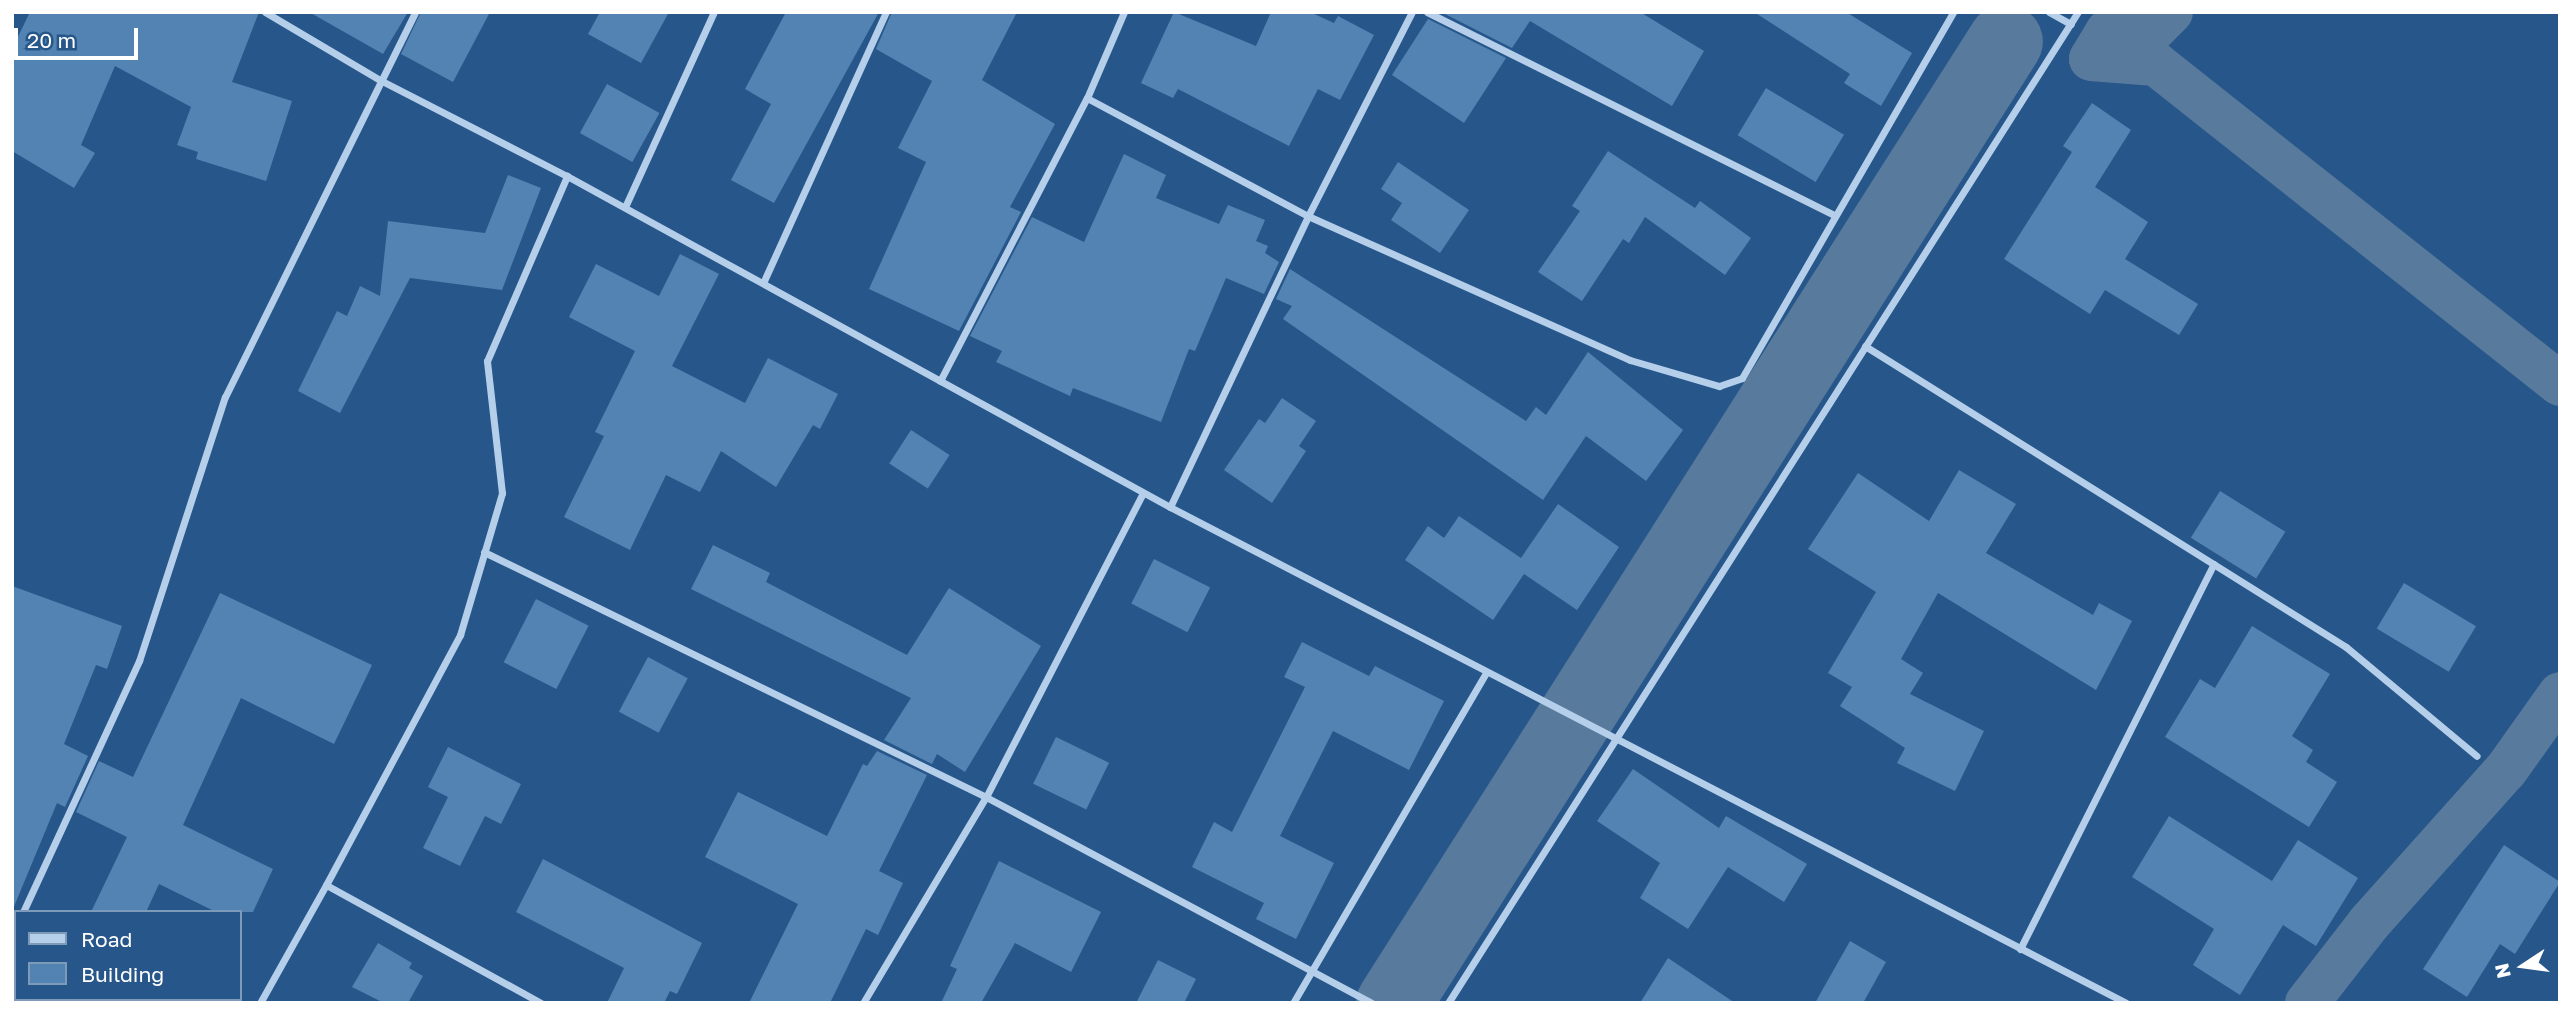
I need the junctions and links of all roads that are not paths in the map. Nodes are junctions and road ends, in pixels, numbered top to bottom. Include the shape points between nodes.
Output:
1 (265, 12) edge
2 (415, 12) edge
3 (714, 12) edge
4 (886, 12) edge
5 (1124, 12) edge
6 (1412, 12) edge
7 (1427, 12) edge
8 (1953, 12) edge
9 (2049, 12) edge
10 (2078, 12) edge
11 (2071, 24) junction
12 (380, 80) junction
13 (1087, 97) junction
14 (568, 176) junction
15 (625, 207) junction
16 (1833, 214) junction
17 (1308, 216) junction
18 (763, 283) junction
19 (1865, 346) junction
20 (940, 381) junction
21 (1143, 493) junction
22 (1170, 507) junction
23 (484, 552) junction
24 (2214, 564) junction
25 (1486, 673) junction
26 (1614, 739) junction
27 (2477, 756) dead end
28 (986, 797) junction
29 (326, 885) junction
30 (24, 910) edge
31 (2020, 949) junction
32 (1314, 968) junction
33 (260, 1003) edge
34 (541, 1003) edge
35 (863, 1003) edge
36 (1293, 1003) edge
37 (1371, 1003) edge
38 (1448, 1003) edge
39 (2126, 1003) edge

1 - 12 street
2 - 12 street
3 - 15 street
4 - 18 street
5 - 13 street
6 - 17 street
7 - 16 street
8 - 16 street
9 - 11 street
10 - 11 street
11 - 19 street
12 - 14 street
12 - 30 street via 225,397 139,661
13 - 17 street
13 - 20 street
14 - 15 street
14 - 23 street via 487,362 502,493
15 - 18 street
16 - 17 street via 1742,378 1719,386 1630,360
17 - 22 street
18 - 20 street
19 - 24 street
19 - 26 street
20 - 21 street
21 - 22 street
21 - 28 street
22 - 25 street
23 - 28 street
23 - 29 street via 460,635
24 - 27 street via 2346,647
24 - 31 street
25 - 26 street
25 - 32 street
26 - 31 street
26 - 38 street
28 - 32 street
28 - 35 street
29 - 33 street
29 - 34 street
31 - 39 street
32 - 36 street
32 - 37 street

